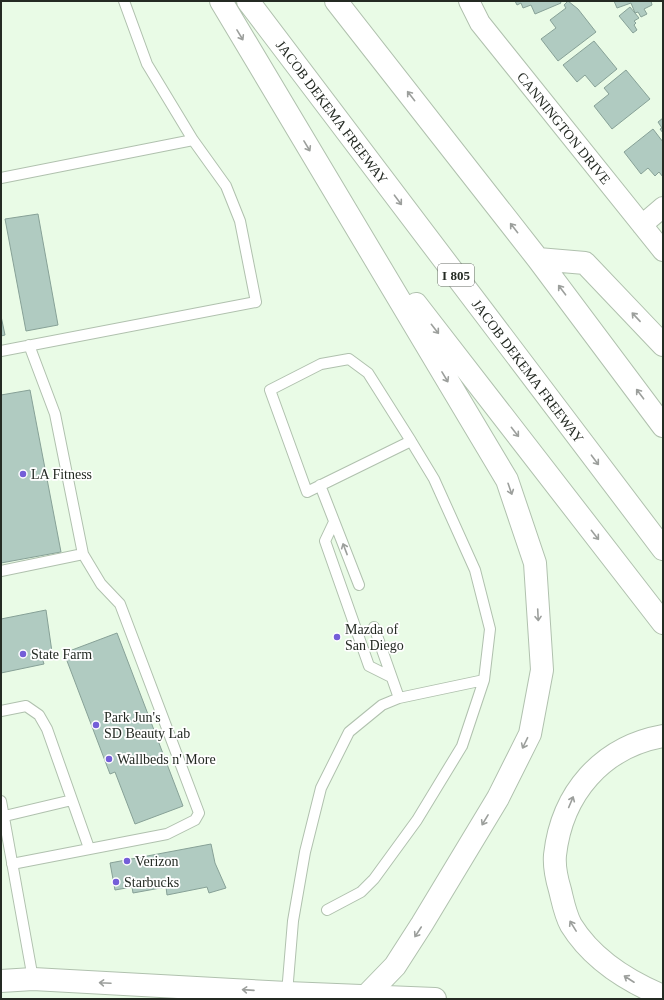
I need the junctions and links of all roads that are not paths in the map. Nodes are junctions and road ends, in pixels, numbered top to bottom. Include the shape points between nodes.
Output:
1 (124, 1) edge
2 (220, 1) edge
3 (248, 1) edge
4 (336, 1) edge
5 (469, 1) edge
6 (193, 140) junction
7 (1, 178) edge
8 (663, 208) edge
9 (344, 209) junction
10 (642, 225) junction
11 (663, 251) edge
12 (538, 259) junction
13 (663, 345) edge
14 (29, 346) junction
15 (1, 351) edge
16 (663, 426) edge
17 (411, 441) junction
18 (320, 485) junction
19 (334, 522) junction
20 (663, 549) edge
21 (83, 554) junction
22 (1, 571) edge
23 (359, 585) dead end
24 (663, 623) edge
25 (374, 627) dead end
26 (392, 677) junction
27 (484, 680) junction
28 (399, 698) junction
29 (1, 711) edge
30 (663, 736) edge
31 (72, 800) junction
32 (1, 801) edge
33 (2, 817) edge
34 (89, 848) junction
35 (12, 864) junction
36 (327, 910) dead end
37 (33, 979) junction
38 (1, 981) edge
39 (287, 993) junction
40 (663, 996) edge
41 (365, 997) junction
42 (436, 999) edge

1 - 6 lane via 147,64
2 -> 9 main road
3 -> 20 main road, JACOB DEKEMA FREEWAY / I 805
12 -> 4 main road
5 - 10 street, CANNINGTON DRIVE via 480,23
6 - 7 lane
6 - 14 lane via 226,186 240,221 256,302
8 - 10 street
9 -> 24 main road
9 -> 41 main road via 507,480 535,563 542,670 530,734 498,798 395,966
10 - 11 street, CANNINGTON DRIVE
13 -> 12 main road via 585,263
16 -> 12 main road
14 - 15 lane
14 - 21 lane via 55,414
17 - 18 lane
17 - 18 lane via 368,373 349,360 321,364 270,390 307,492
17 - 27 lane via 434,479 475,570 490,629
18 - 19 lane
23 -> 19 lane
19 - 26 lane via 325,541 369,666
21 - 22 lane
21 - 34 lane via 101,584 120,604 199,812 195,820 167,834
25 - 26 lane
26 - 28 lane
27 - 28 lane
27 - 36 lane via 462,746 417,820 374,879 361,892
28 - 39 lane via 382,705 349,732 321,788 305,852 293,921
29 - 31 lane via 26,706 39,715 47,729
40 -> 30 main road via 638,986 606,965 584,943 571,924 564,907 557,881 555,856 562,824 575,794 590,774 617,752 643,740
31 - 33 lane
31 - 34 lane
32 - 33 lane
33 - 35 lane
34 - 35 lane
35 - 37 lane
37 - 38 main road
39 -> 37 main road
39 - 41 main road
41 - 42 main road

